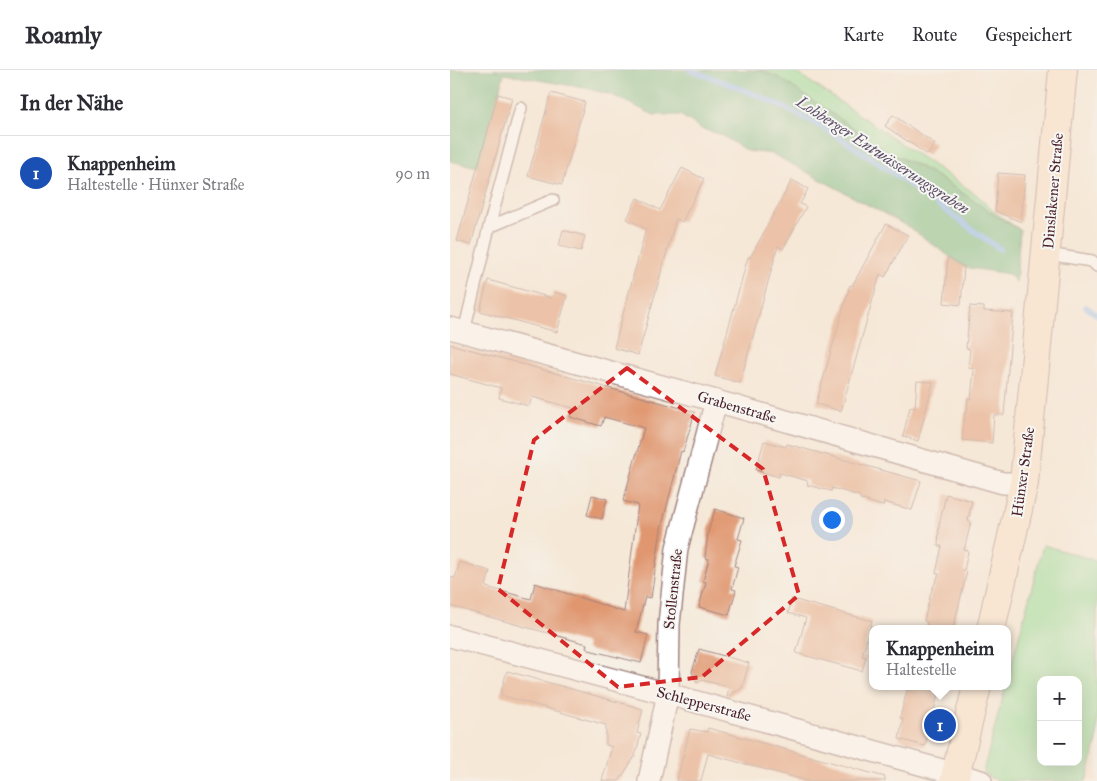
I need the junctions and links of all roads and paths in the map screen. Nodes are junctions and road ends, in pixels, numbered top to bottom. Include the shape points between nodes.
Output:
1 (1063, 70) edge
2 (521, 108) dead end
3 (553, 200) dead end
4 (489, 227) junction
5 (1047, 254) junction
6 (1097, 266) edge
7 (1041, 312) joint
8 (457, 330) edge
9 (716, 401) junction
10 (1024, 483) junction
11 (992, 625) edge
12 (450, 636) edge
13 (977, 690) edge
14 (668, 694) junction
15 (964, 779) edge
16 (649, 781) edge

1 - 5 main road, Dinslakener Straße
2 - 4 lane
3 - 4 lane
4 - 8 lane
5 - 6 lane via 1092,261
5 - 7 main road, Dinslakener Straße
7 - 10 main road, Hünxer Straße
8 - 9 street, Grabenstraße
9 - 10 street, Grabenstraße via 1003,483
9 - 14 street, Stollenstraße via 677,548 669,624
10 - 11 main road, Hünxer Straße
12 - 14 street, Schlepperstraße
13 - 15 main road
14 - 15 street, Schlepperstraße
14 - 16 street, Stollenstraße

